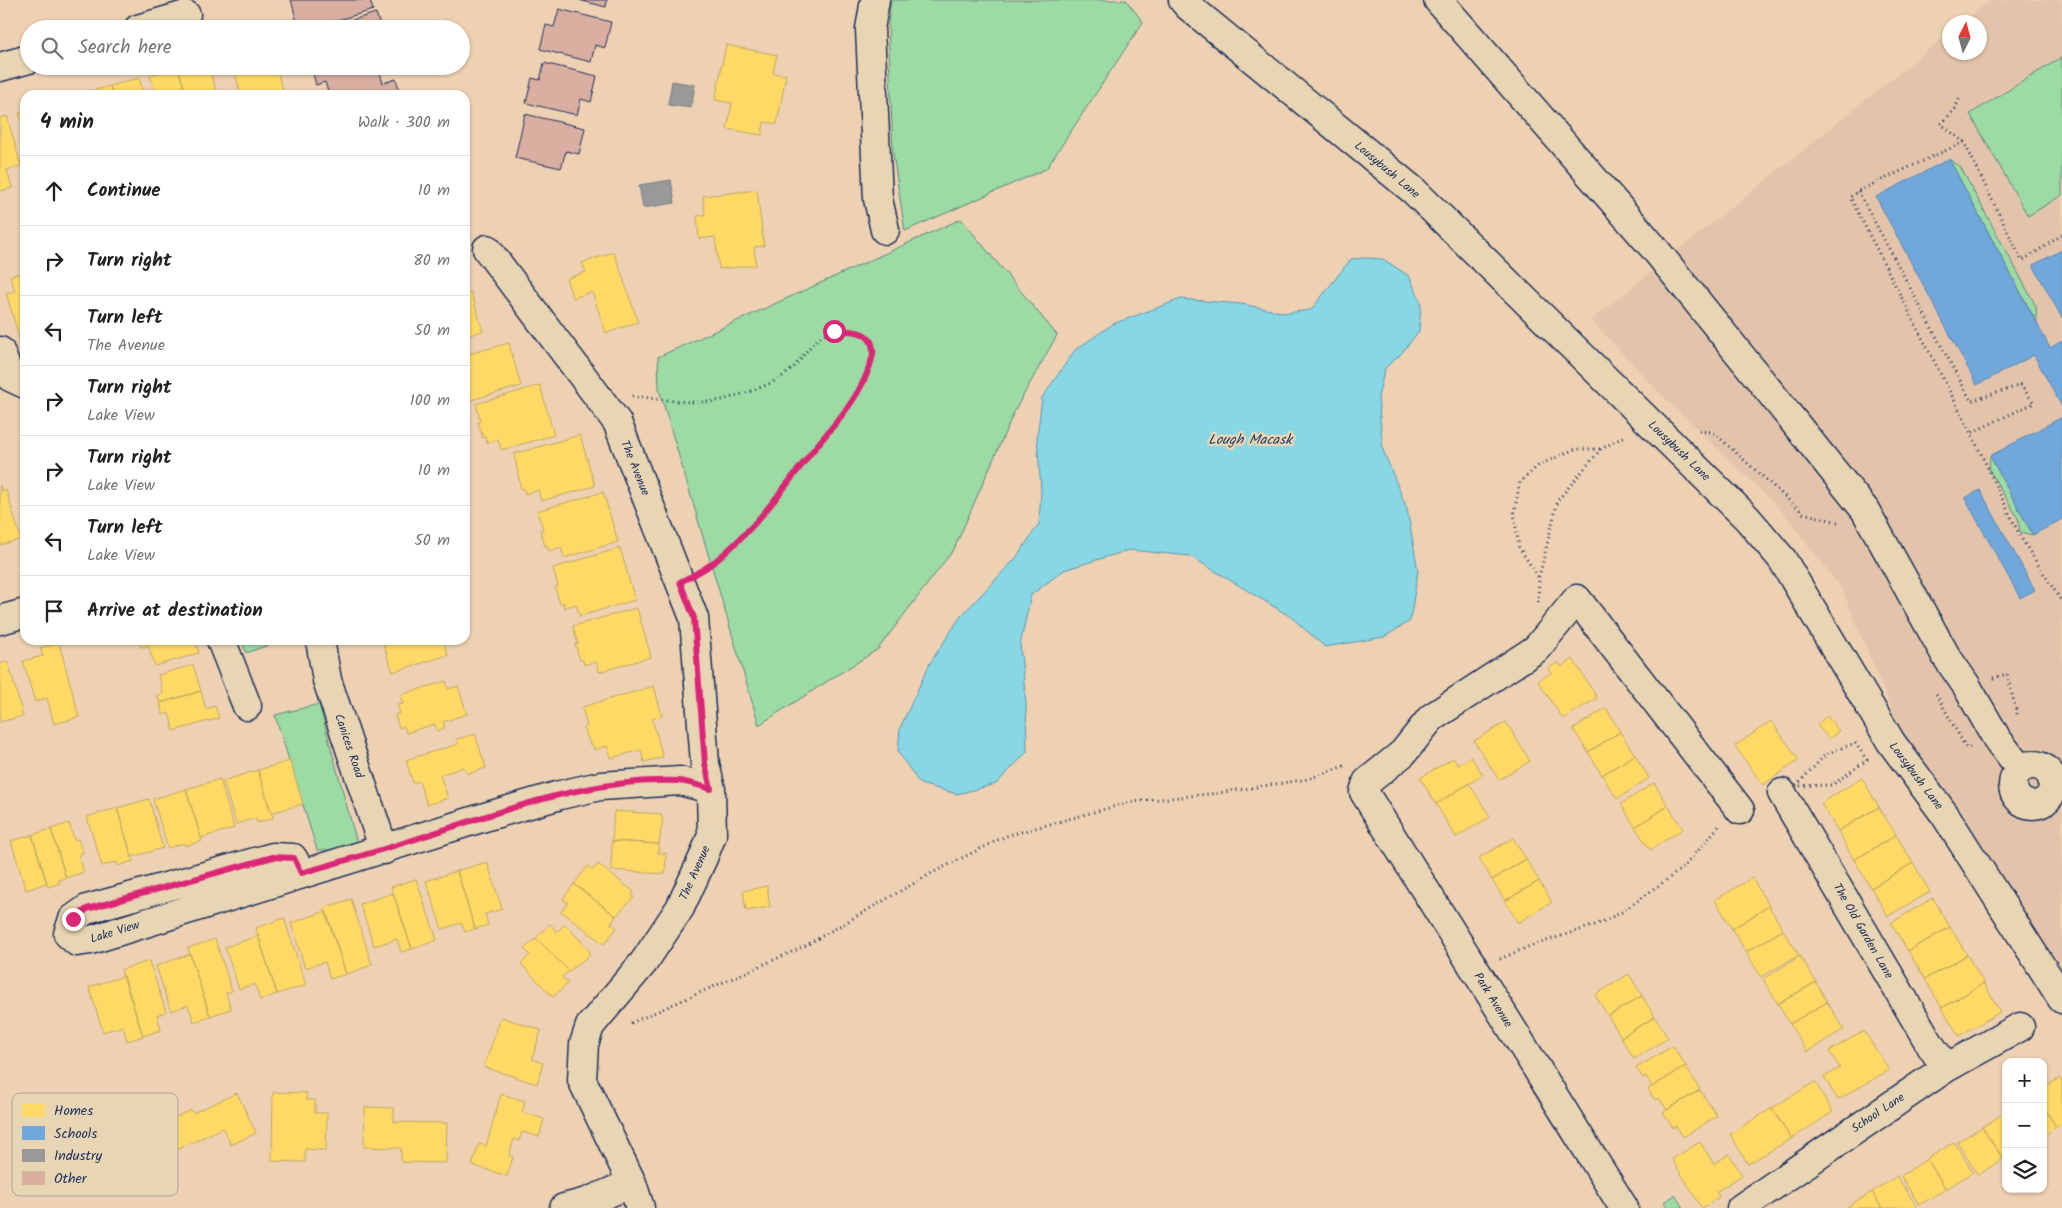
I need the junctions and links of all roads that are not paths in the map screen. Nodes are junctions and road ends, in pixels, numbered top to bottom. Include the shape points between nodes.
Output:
1 (875, 0) edge
2 (1183, 0) edge
3 (1438, 0) edge
4 (186, 15) dead end
5 (169, 20) edge
6 (20, 61) edge
7 (0, 67) edge
8 (885, 230) dead end
9 (487, 249) dead end
10 (0, 351) edge
11 (20, 382) edge
12 (20, 614) edge
13 (0, 620) edge
14 (223, 645) edge
15 (321, 645) edge
16 (247, 706) dead end
17 (2056, 768) edge
18 (2020, 769) junction
19 (711, 789) junction
20 (1789, 789) road end
21 (1740, 810) road end
22 (384, 850) junction
23 (301, 873) junction
24 (2062, 999) edge
25 (2020, 1027) dead end
26 (1946, 1068) junction
27 (636, 1195) edge
28 (564, 1208) edge
29 (1624, 1208) edge
30 (1741, 1208) edge

1 - 8 street via 870,28 878,199
2 - 24 street, Lousybush Lane via 1414,191 1747,518 1782,559 1891,742 1945,815
3 - 18 street via 1654,248 1865,510 1946,656 1997,739
4 - 5 street
6 - 7 street
9 - 19 street, The Avenue via 617,422 694,618 705,764
10 - 11 street via 10,378
12 - 13 street
14 - 16 street
15 - 22 street, Canices Road via 327,680
17 - 18 street via 2026,764
17 - 18 street via 2050,797 2039,804 2026,804 2016,797 2012,784
19 - 22 street, Lake View via 680,781 600,786 488,816
19 - 27 street, The Avenue via 712,834 680,908 644,962 590,1026 584,1044 582,1080
20 - 26 street, The Old Garden Lane
21 - 29 street, Park Avenue via 1577,600 1536,649 1431,718 1403,753 1367,782 1364,792
22 - 23 street, Lake View
23 - 23 street, Lake View via 91,940 77,942 68,934 73,919 87,909 273,857 294,858
25 - 26 street, School Lane
26 - 30 street, School Lane
27 - 28 street

